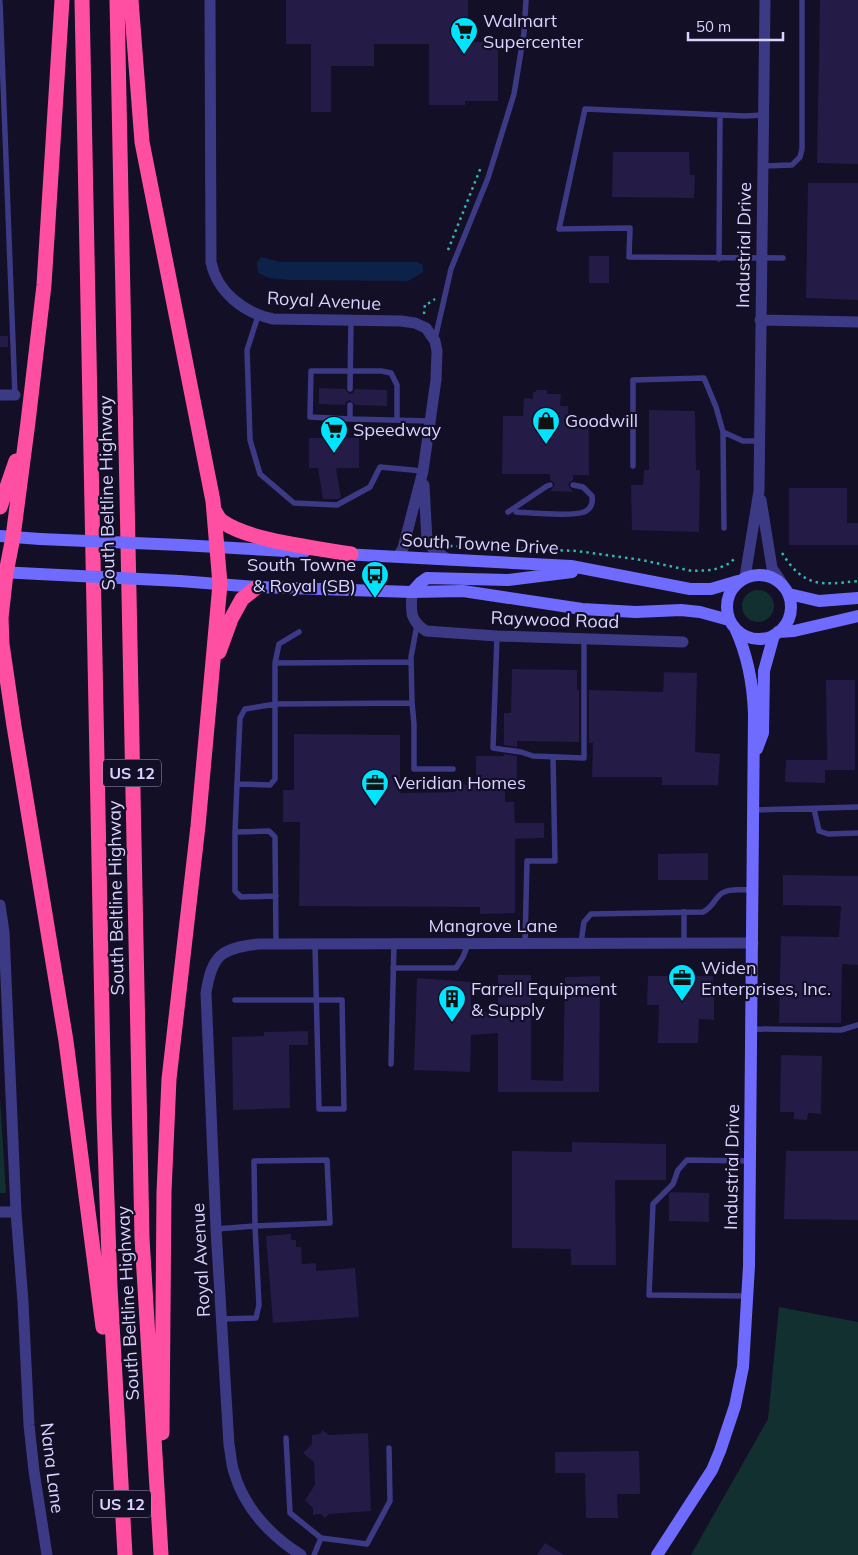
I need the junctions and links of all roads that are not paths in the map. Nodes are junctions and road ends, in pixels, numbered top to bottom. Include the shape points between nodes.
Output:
1 (62, 0) edge
2 (82, 0) edge
3 (117, 0) edge
4 (130, 0) edge
5 (210, 0) edge
6 (526, 0) edge
7 (765, 0) edge
8 (802, 0) edge
9 (0, 2) edge
10 (720, 115) junction
11 (764, 115) junction
12 (763, 166) junction
13 (719, 258) junction
14 (761, 258) junction
15 (783, 258) dead end
16 (258, 316) junction
17 (351, 320) junction
18 (760, 320) junction
19 (858, 322) edge
20 (435, 341) junction
21 (351, 371) junction
22 (350, 389) dead end
23 (0, 395) edge
24 (15, 395) joint
25 (350, 405) dead end
26 (350, 419) junction
27 (397, 420) junction
28 (430, 421) junction
29 (28, 422) junction
30 (723, 432) junction
31 (759, 441) junction
32 (633, 466) dead end
33 (424, 471) junction
34 (573, 485) dead end
35 (550, 486) dead end
36 (759, 490) junction
37 (0, 507) edge
38 (213, 508) junction
39 (508, 512) dead end
40 (516, 512) dead end
41 (724, 528) dead end
42 (7, 537) edge
43 (218, 547) junction
44 (351, 554) junction
45 (398, 557) junction
46 (449, 560) junction
47 (589, 569) junction
48 (3, 572) edge
49 (741, 579) junction
50 (220, 584) junction
51 (257, 588) junction
52 (786, 590) junction
53 (412, 592) junction
54 (858, 598) edge
55 (858, 616) edge
56 (732, 624) junction
57 (421, 628) junction
58 (299, 632) dead end
59 (776, 634) junction
60 (496, 636) junction
61 (584, 638) junction
62 (683, 642) dead end
63 (411, 662) junction
64 (275, 664) junction
65 (211, 675) junction
66 (0, 692) edge
67 (412, 703) junction
68 (276, 704) junction
69 (14, 726) junction
70 (553, 757) junction
71 (753, 758) junction
72 (453, 769) dead end
73 (237, 784) junction
74 (858, 807) edge
75 (814, 809) junction
76 (753, 810) junction
77 (235, 832) junction
78 (858, 833) edge
79 (753, 890) junction
80 (276, 896) junction
81 (0, 906) edge
82 (684, 912) junction
83 (753, 942) junction
84 (525, 943) junction
85 (581, 943) junction
86 (684, 943) junction
87 (276, 944) junction
88 (315, 944) junction
89 (394, 944) junction
90 (468, 944) junction
91 (234, 948) joint
92 (393, 968) junction
93 (235, 1000) dead end
94 (316, 1000) junction
95 (858, 1025) edge
96 (752, 1029) junction
97 (391, 1064) dead end
98 (749, 1161) junction
99 (0, 1212) edge
100 (16, 1212) junction
101 (255, 1226) junction
102 (216, 1229) junction
103 (748, 1296) junction
104 (221, 1319) junction
105 (286, 1438) dead end
106 (389, 1448) dead end
107 (119, 1452) junction
108 (321, 1538) junction
109 (161, 1550) edge
110 (47, 1555) edge
111 (125, 1555) edge
112 (301, 1555) edge
113 (314, 1555) edge
114 (657, 1555) edge

1 - 29 highway via 44,285
2 - 107 highway, South Beltline Highway / US 12 via 104,1115
3 - 109 highway, South Beltline Highway / US 12 via 142,1238
4 - 38 highway via 142,142
5 - 16 street, Royal Avenue via 211,262 220,286 246,310
6 - 20 lane via 514,94 488,178 451,269
7 - 11 street, Industrial Drive
8 - 12 lane via 802,149 800,157 792,165
9 - 24 lane
10 - 11 lane
10 - 13 lane
10 - 13 lane via 585,109 559,229 630,228 630,257
11 - 12 street, Industrial Drive
12 - 14 street, Industrial Drive
13 - 14 lane
14 - 15 lane
14 - 18 street, Industrial Drive
16 - 17 street, Royal Avenue
16 - 33 lane via 247,350 250,440 260,474 294,503 336,506 370,487 380,467
17 - 20 street, Royal Avenue via 401,321 423,326
17 - 21 lane
18 - 19 street
18 - 31 street, Industrial Drive
20 - 28 street via 436,380
21 - 22 lane
21 - 26 lane via 311,371 310,417
21 - 27 lane via 391,373 397,385
23 - 24 street
25 - 26 lane
26 - 27 lane
27 - 28 lane
28 - 33 street
29 - 37 highway
29 - 42 highway
30 - 31 lane via 743,442
30 - 32 lane via 704,378 633,380
30 - 41 lane
31 - 36 street, Industrial Drive
33 - 45 street
33 - 46 street via 427,541
34 - 40 lane via 583,487 592,496 586,511 575,514
35 - 39 lane
36 - 49 street, Industrial Drive via 751,545
36 - 52 street, Industrial Drive via 772,568
38 - 43 highway
38 - 44 highway via 218,518 235,528 281,541
42 - 43 street, South Towne Drive, bridge
42 - 48 highway
43 - 44 street, South Towne Drive
43 - 50 highway
44 - 45 street, South Towne Drive
45 - 46 street, South Towne Drive
46 - 47 street, South Towne Drive
47 - 49 street, South Towne Drive via 690,589 710,589
47 - 53 street via 513,579 427,578
48 - 50 street, bridge
48 - 69 highway via 0,618
49 - 52 street via 762,574 778,580
49 - 56 street via 727,599 726,610
50 - 51 street
50 - 65 highway
51 - 53 street
51 - 65 highway via 242,599 231,619
52 - 54 street via 819,600
52 - 59 street via 791,603 790,613
53 - 56 street via 470,592 582,609 681,610 700,612
53 - 57 street via 411,615
55 - 59 street
56 - 59 street via 749,638
56 - 71 street, Industrial Drive via 748,660 753,685
57 - 60 street, Raywood Road
57 - 63 lane
58 - 64 lane via 279,644
59 - 71 street, Industrial Drive via 764,672 763,733
60 - 61 street, Raywood Road
60 - 70 lane via 493,748
61 - 62 street, Raywood Road
61 - 70 lane via 584,758
63 - 64 lane
63 - 67 lane
64 - 68 lane
65 - 109 highway via 198,826 169,1079 164,1192
66 - 69 highway
67 - 68 lane
67 - 72 lane via 414,768
68 - 73 lane via 245,709 240,718
68 - 73 lane via 274,779 270,785
69 - 107 highway via 68,1060
70 - 84 lane via 554,861 527,861
71 - 76 street, Industrial Drive
73 - 77 lane
74 - 75 lane
75 - 76 lane
75 - 78 lane via 820,831 828,834
76 - 79 street, Industrial Drive
77 - 80 lane via 269,831 275,837
77 - 80 lane via 235,891 240,897
79 - 82 lane via 725,890 711,908 703,912
79 - 83 street, Industrial Drive
80 - 87 lane
81 - 100 street, Nana Lane via 4,932
82 - 85 lane via 591,914 584,922
82 - 86 lane
83 - 86 street, Mangrove Lane
83 - 96 street, Industrial Drive
84 - 85 street, Mangrove Lane
84 - 90 street, Mangrove Lane
85 - 86 street, Mangrove Lane
87 - 88 street, Mangrove Lane
87 - 91 street, Mangrove Lane
88 - 89 street, Mangrove Lane
88 - 94 lane
89 - 90 street, Mangrove Lane
89 - 92 lane
90 - 92 lane via 456,968
91 - 102 street, Royal Avenue via 225,952 209,972 206,993
92 - 97 lane
93 - 94 lane
94 - 94 lane via 319,1109 344,1109 342,1000
95 - 96 lane via 841,1030
96 - 98 street, Industrial Drive
98 - 103 street, Industrial Drive
98 - 103 lane via 687,1160 678,1170 673,1184 652,1204 650,1295
99 - 100 street
100 - 110 street, Nana Lane via 29,1424
101 - 101 lane via 254,1161 327,1160 330,1224
101 - 102 lane
101 - 104 lane via 259,1305 256,1318
102 - 104 street, Royal Avenue
103 - 114 street, Industrial Drive via 743,1367 735,1406 720,1451 712,1470
104 - 112 street, Royal Avenue via 229,1445 234,1473 246,1500 267,1529
105 - 108 lane via 290,1513
106 - 108 lane via 390,1501 367,1544
107 - 111 highway, South Beltline Highway / US 12
108 - 113 lane

